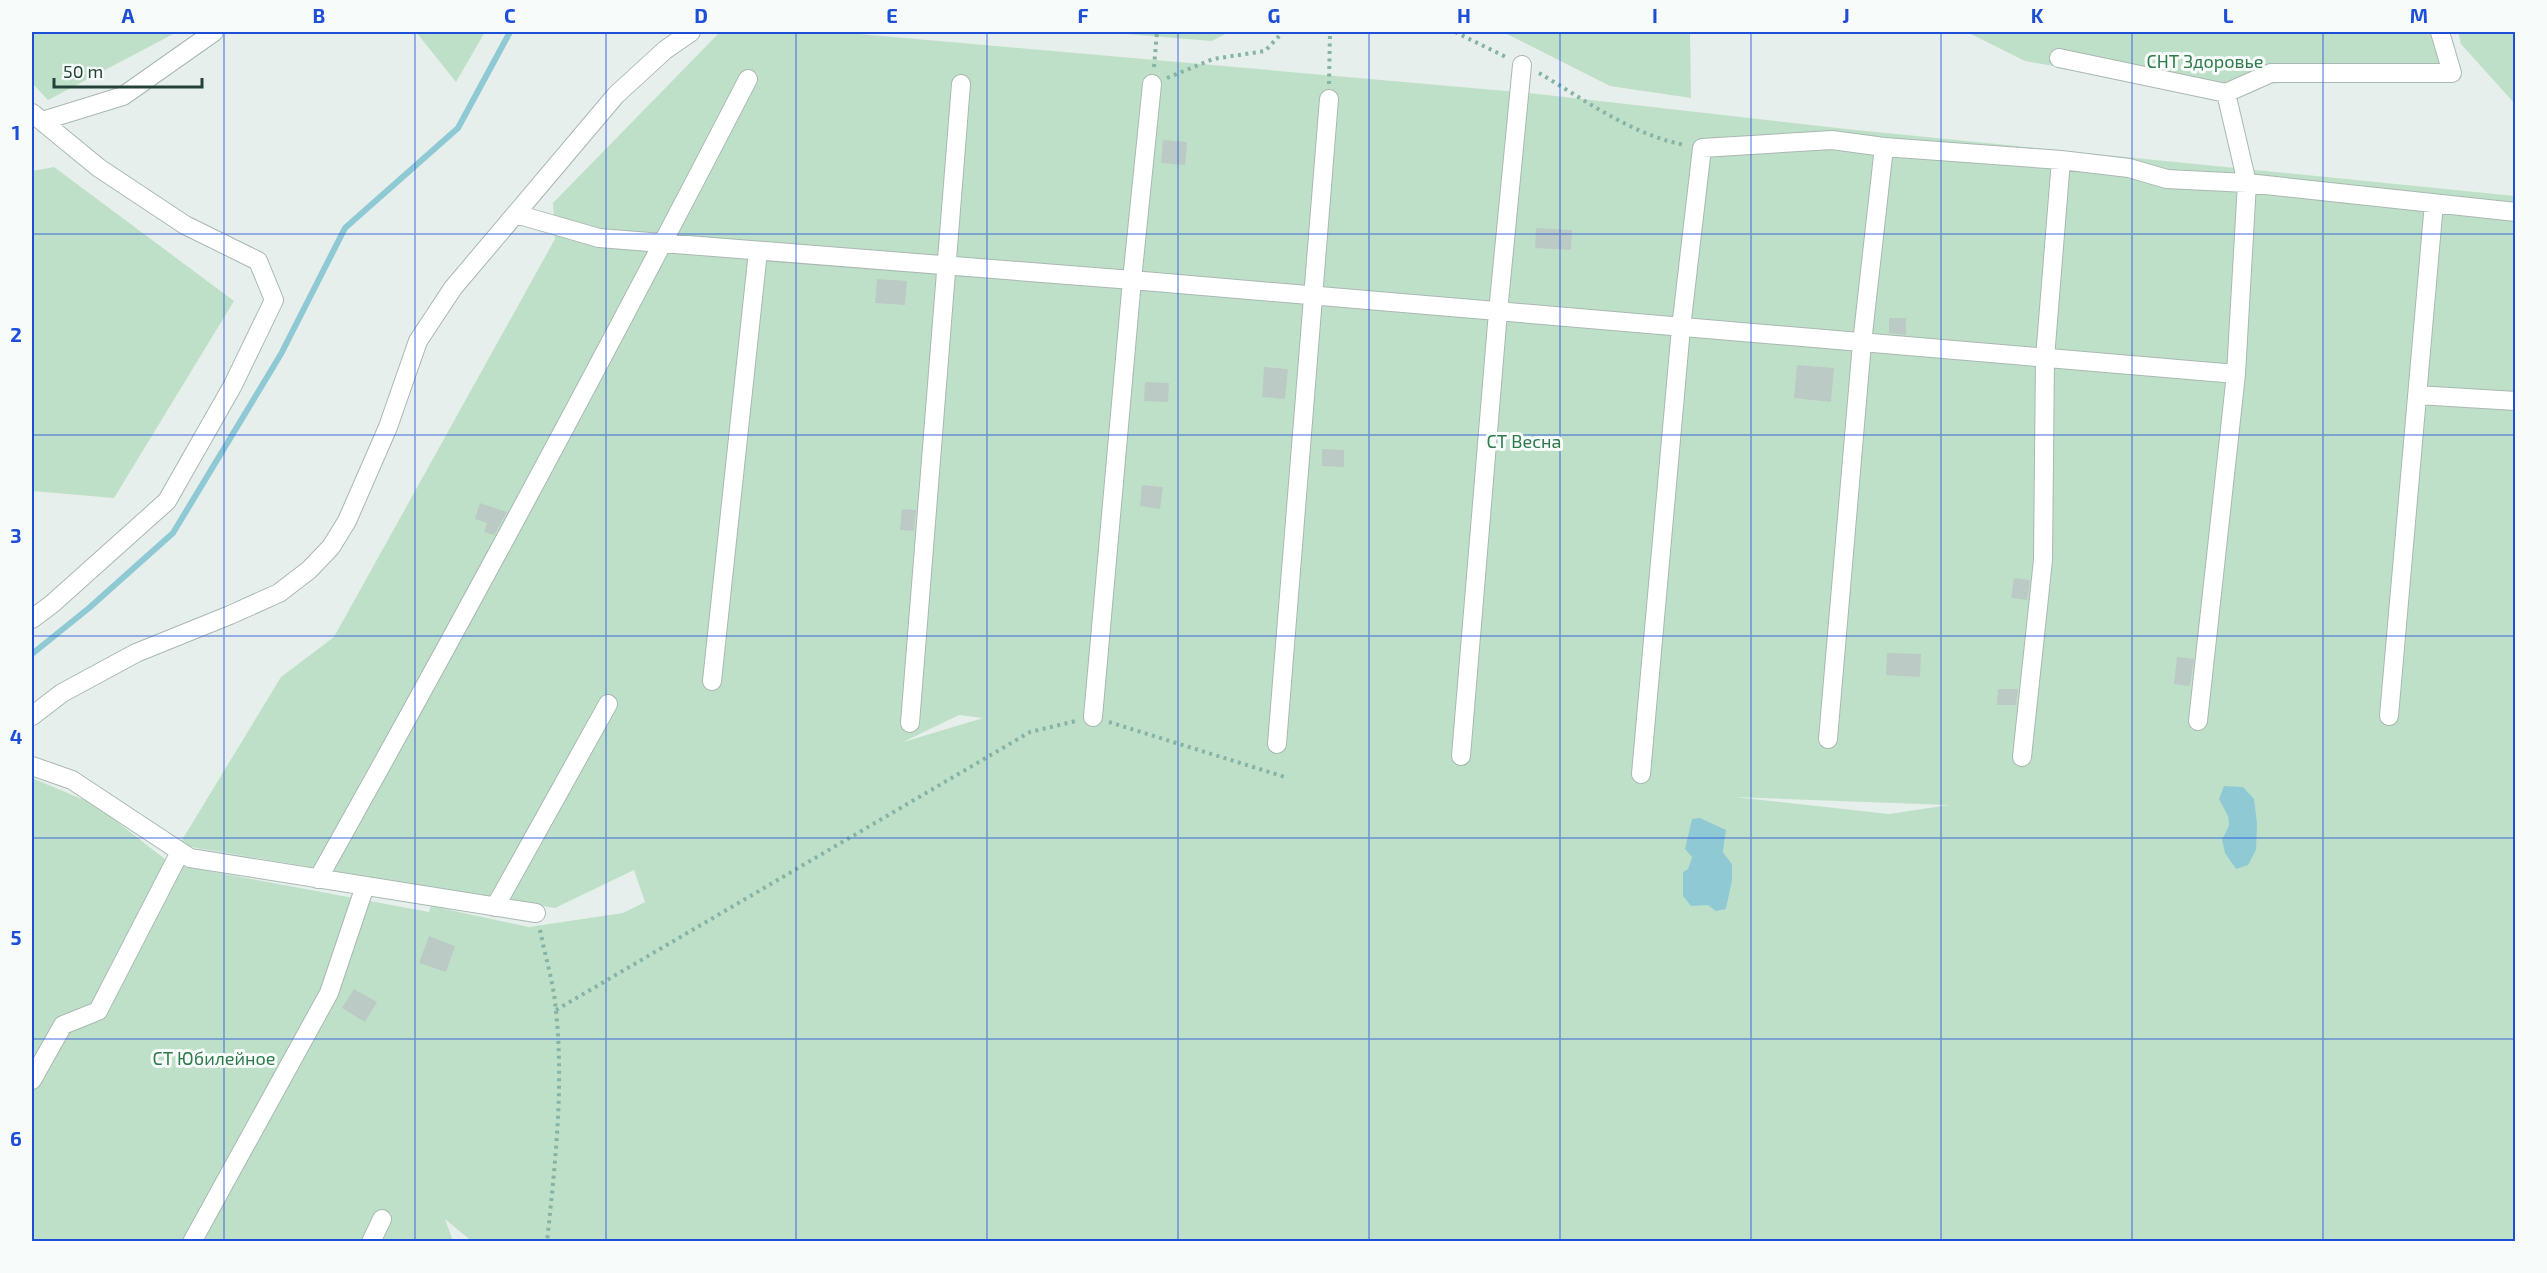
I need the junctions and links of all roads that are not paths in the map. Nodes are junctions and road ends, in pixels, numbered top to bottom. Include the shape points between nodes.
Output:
1 (214, 32) edge
2 (692, 32) edge
3 (2440, 32) edge
4 (2059, 58) dead end
5 (1522, 65) road end
6 (748, 79) dead end
7 (961, 84) dead end
8 (1152, 84) road end
9 (2226, 93) junction
10 (1329, 99) road end
11 (37, 117) edge
12 (1884, 147) junction
13 (2061, 160) junction
14 (2247, 183) junction
15 (2434, 203) junction
16 (2516, 212) edge
17 (516, 214) junction
18 (663, 243) junction
19 (758, 250) junction
20 (948, 266) junction
21 (1131, 280) junction
22 (1314, 297) junction
23 (1498, 312) junction
24 (1681, 327) junction
25 (1862, 343) junction
26 (2045, 358) junction
27 (2235, 374) junction
28 (2417, 395) junction
29 (2516, 400) edge
30 (32, 619) edge
31 (712, 681) dead end
32 (609, 704) dead end
33 (32, 716) edge
34 (2389, 716) dead end
35 (1093, 717) road end
36 (2198, 721) dead end
37 (910, 723) dead end
38 (1828, 739) dead end
39 (1277, 744) dead end
40 (1461, 756) dead end
41 (2022, 758) dead end
42 (32, 766) edge
43 (1641, 774) dead end
44 (180, 852) junction
45 (318, 879) junction
46 (365, 886) junction
47 (495, 907) junction
48 (536, 913) road end
49 (32, 1080) edge
50 (382, 1219) dead end
51 (192, 1242) edge
52 (371, 1242) edge

1 - 11 street via 123,96
2 - 17 street via 665,50 616,95
3 - 9 street via 2452,73 2271,73
4 - 9 street
5 - 23 street
6 - 18 street
7 - 20 street
8 - 21 street
9 - 14 street
10 - 22 street
11 - 30 street via 99,168 185,225 258,261 274,300 233,385 167,501
12 - 13 street
12 - 24 street via 1832,140 1702,148
12 - 25 street
13 - 14 street via 2129,168 2167,179
13 - 26 street
14 - 15 street
14 - 27 street
15 - 16 street
15 - 28 street
17 - 18 street via 599,238
17 - 33 street via 453,288 418,341 388,427 347,521 331,547 309,570 279,593 136,653 62,693
18 - 19 street
18 - 45 street
19 - 20 street
19 - 31 street
20 - 21 street
20 - 37 street
21 - 22 street
21 - 35 street
22 - 23 street
22 - 39 street
23 - 24 street
23 - 40 street
24 - 25 street
24 - 43 street
25 - 26 street
25 - 38 street
26 - 27 street
26 - 41 street via 2043,560
27 - 36 street
28 - 29 street
28 - 34 street
32 - 47 street
42 - 44 street via 72,780
44 - 45 street via 190,858
44 - 49 street via 98,1011 63,1025
45 - 46 street
46 - 47 street
46 - 51 street via 329,993
47 - 48 street
50 - 52 street

